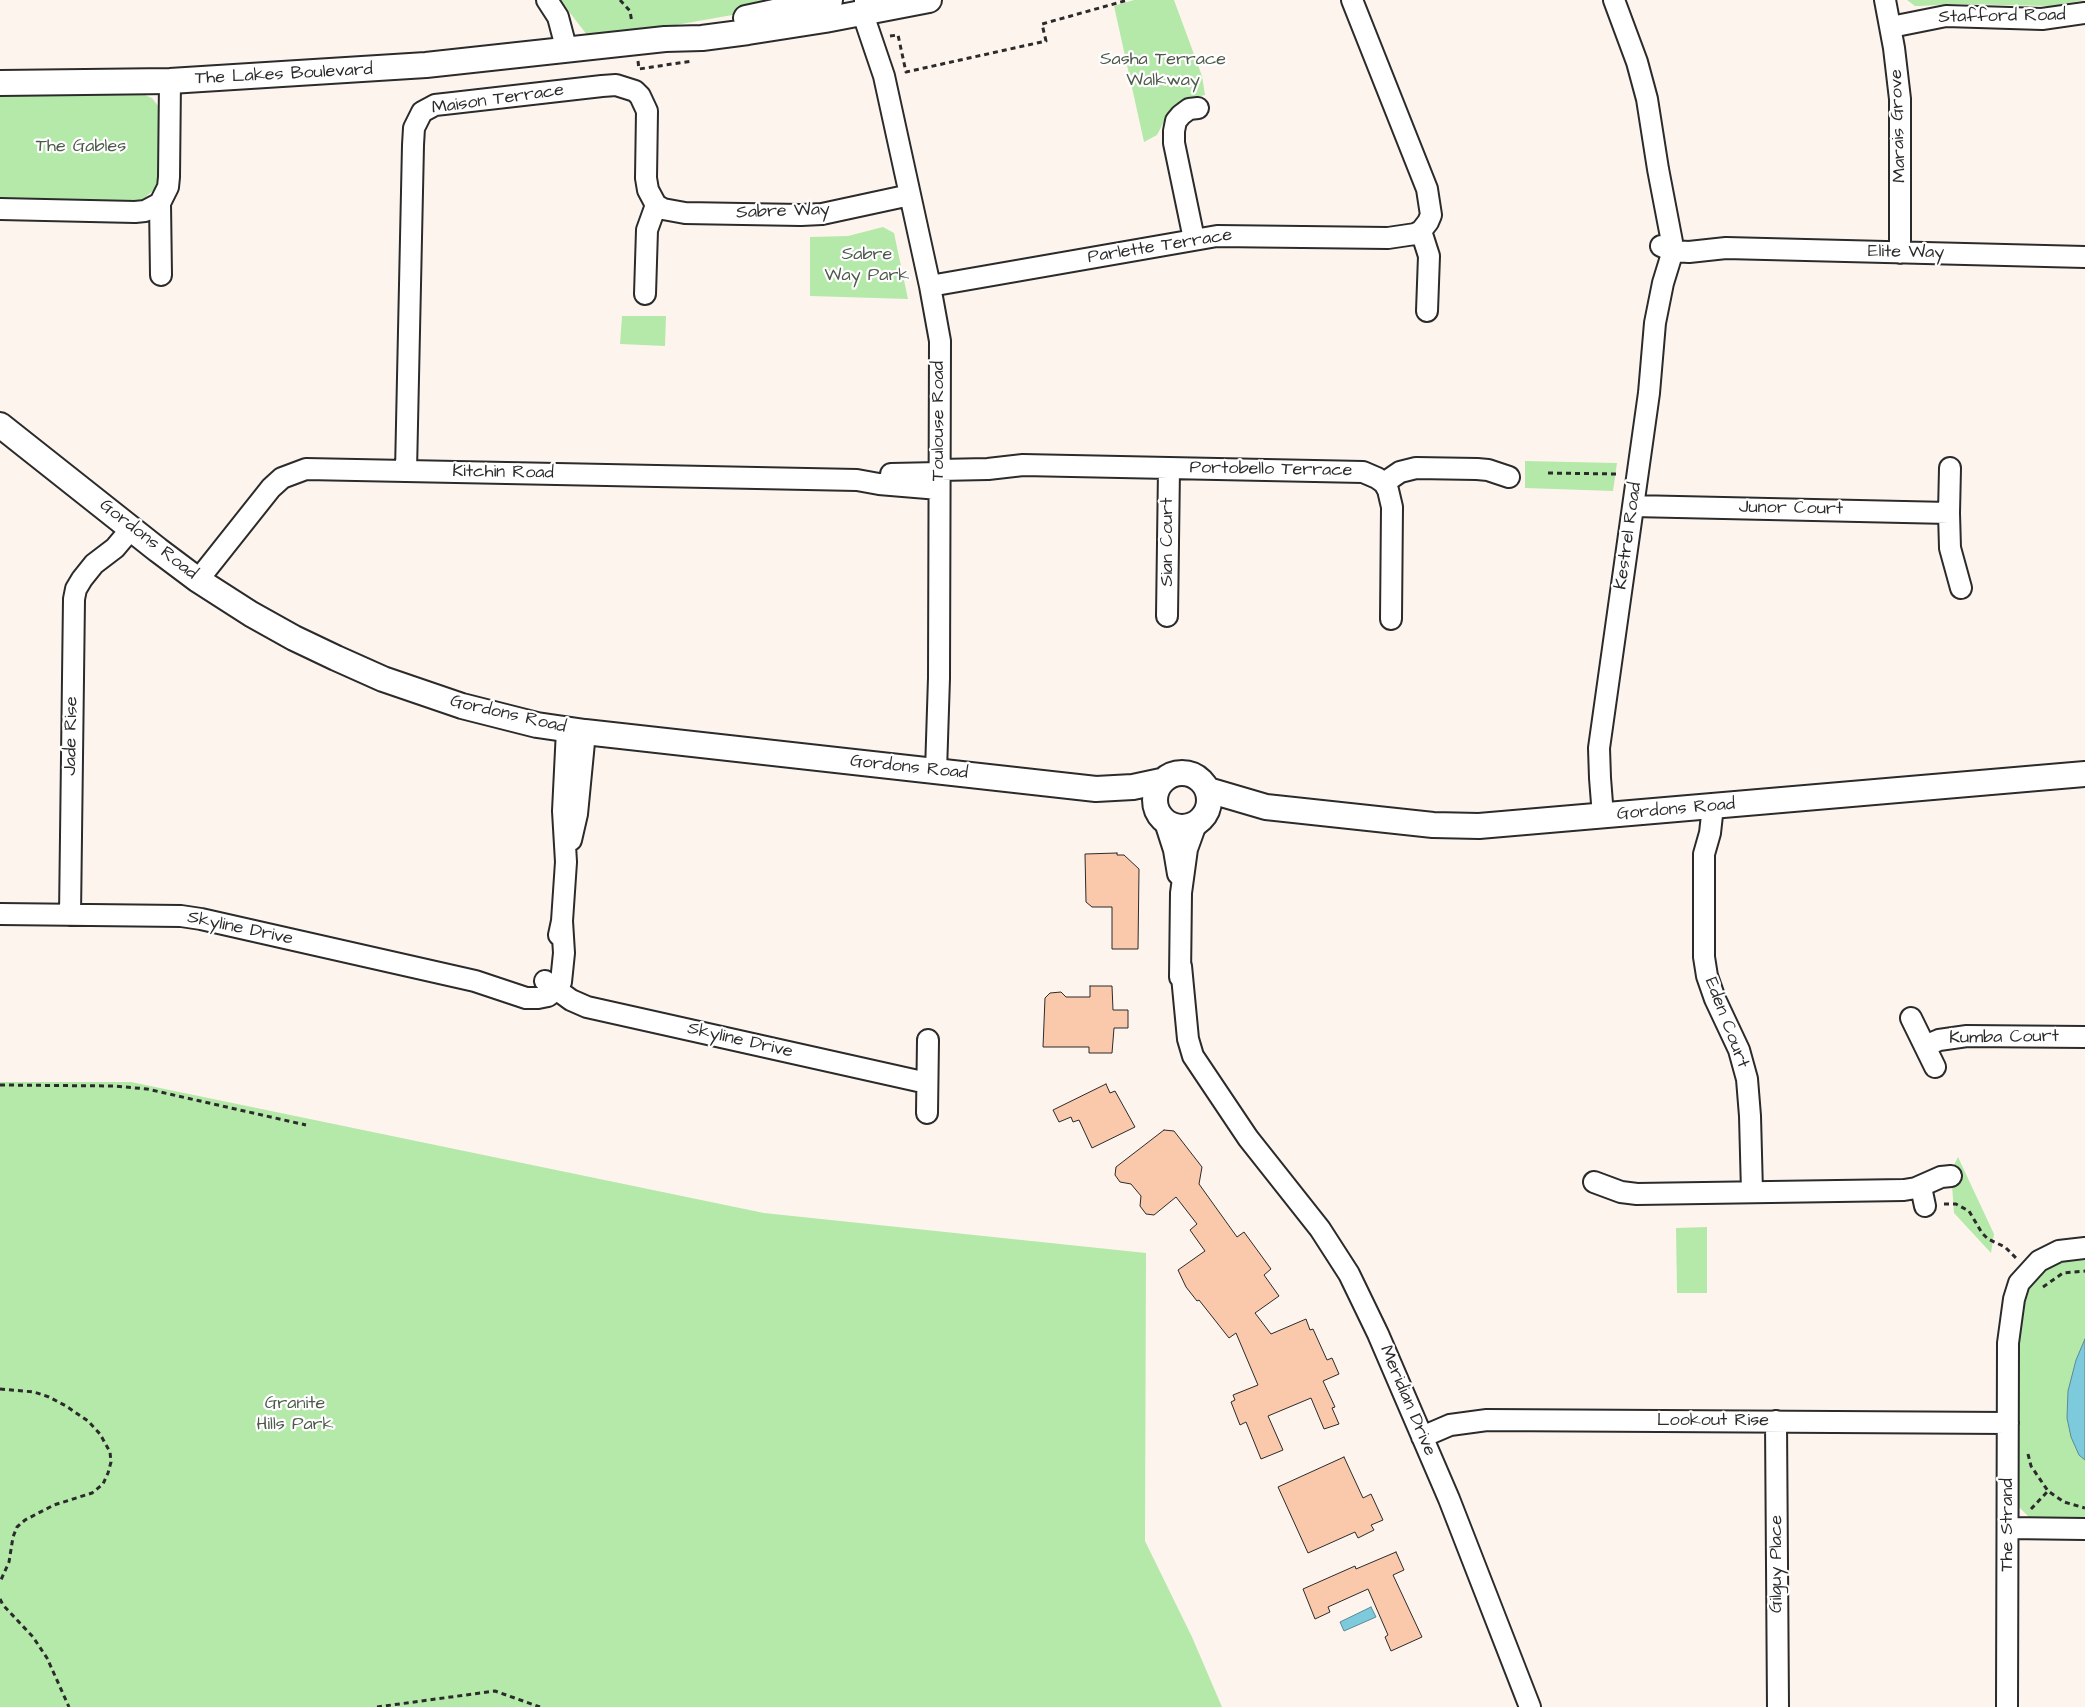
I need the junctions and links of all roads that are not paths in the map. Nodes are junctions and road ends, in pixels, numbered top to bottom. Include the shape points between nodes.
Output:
1 (547, 0) edge
2 (830, 0) edge
3 (929, 0) edge
4 (1352, 0) edge
5 (1614, 0) edge
6 (1884, 0) edge
7 (868, 6) edge
8 (2085, 13) edge
9 (1891, 27) junction
10 (664, 39) junction
11 (567, 51) junction
12 (884, 76) junction
13 (170, 81) junction
14 (0, 83) edge
15 (1198, 108) dead end
16 (910, 195) junction
17 (160, 203) junction
18 (656, 205) junction
19 (0, 209) edge
20 (1421, 231) junction
21 (1194, 239) junction
22 (1668, 246) junction
23 (1900, 253) junction
24 (2085, 257) edge
25 (161, 275) dead end
26 (930, 286) junction
27 (645, 294) dead end
28 (1427, 311) dead end
29 (0, 425) edge
30 (1169, 468) junction
31 (1950, 468) dead end
32 (406, 471) junction
33 (939, 472) junction
34 (1509, 477) dead end
35 (1384, 483) junction
36 (1633, 506) junction
37 (1948, 513) junction
38 (126, 525) junction
39 (198, 580) junction
40 (1961, 588) dead end
41 (1167, 616) dead end
42 (1391, 620) dead end
43 (576, 731) junction
44 (936, 771) junction
45 (2085, 774) edge
46 (1161, 781) junction
47 (1096, 789) junction
48 (1208, 790) junction
49 (1266, 807) junction
50 (1704, 807) junction
51 (1161, 817) junction
52 (1596, 817) junction
53 (1201, 819) junction
54 (1181, 893) junction
55 (0, 914) edge
56 (70, 915) junction
57 (551, 986) junction
58 (1912, 1018) dead end
59 (2085, 1037) edge
60 (928, 1040) dead end
61 (1925, 1046) junction
62 (1935, 1067) dead end
63 (927, 1083) junction
64 (927, 1113) dead end
65 (1951, 1176) dead end
66 (1594, 1182) dead end
67 (1921, 1186) junction
68 (1752, 1192) junction
69 (1931, 1206) road end
70 (2085, 1240) edge
71 (2085, 1248) edge
72 (2008, 1342) junction
73 (1776, 1421) junction
74 (2008, 1423) junction
75 (1422, 1437) junction
76 (2008, 1528) junction
77 (2085, 1529) edge
78 (1522, 1697) edge
79 (1530, 1707) edge
80 (1778, 1707) edge
81 (2007, 1707) edge

1 - 11 street via 558,17
2 - 10 street, The Lakes Boulevard
3 - 7 street, The Lakes Boulevard
4 - 20 street via 1427,189 1431,215
5 - 22 street, Kestrel Road via 1638,62 1647,99
6 - 9 street, Marais Grove
7 - 10 street, The Lakes Boulevard via 748,32
7 - 12 street, Toulouse Road via 868,34
7 - 12 street, Toulouse Road via 883,38
8 - 9 street, Stafford Road via 2042,19 1946,16
9 - 23 street, Marais Grove via 1900,99
10 - 11 street, The Lakes Boulevard
11 - 13 street, The Lakes Boulevard via 349,71
12 - 16 street, Toulouse Road
13 - 14 street, The Lakes Boulevard
13 - 17 street via 169,177
15 - 21 street via 1189,109 1181,115 1174,131
16 - 18 street, Sabre Way via 822,214 801,215 685,213
16 - 26 street, Toulouse Road
17 - 19 street via 135,212
17 - 25 street
18 - 27 street via 648,230
18 - 32 street, Maison Terrace via 646,178 646,111 635,90 602,86 453,102 435,105 422,112 414,128 413,145
20 - 21 street, Parlette Terrace via 1388,238 1234,234
20 - 28 street via 1429,256
21 - 26 street, Parlette Terrace
22 - 23 street, Elite Way via 1689,242 1726,248
22 - 36 street, Kestrel Road via 1655,323
23 - 24 street, Elite Way
26 - 33 street, Toulouse Road via 940,341
29 - 38 street, Gordons Road
30 - 33 street, Portobello Terrace via 1023,466
30 - 35 street, Portobello Terrace via 1363,472
30 - 41 street, Sian Court
31 - 37 street
32 - 33 street, Kitchin Road via 857,480 879,484
32 - 39 street, Kitchin Road via 306,469 282,478 270,488
33 - 44 street, Toulouse Road
34 - 35 street via 1488,470 1416,468 1400,472
35 - 42 street via 1392,507
36 - 37 street, Junor Court
36 - 52 street, Kestrel Road via 1599,748
37 - 40 street via 1950,548
38 - 39 street, Gordons Road
38 - 56 street, Jade Rise via 106,540 76,589 73,613
39 - 43 street, Gordons Road via 294,638 382,679 490,714
43 - 44 street, Gordons Road
43 - 57 street via 563,811 566,862 562,921 552,963
44 - 47 street, Gordons Road
45 - 50 street, Gordons Road
46 - 47 street, Gordons Road
46 - 48 street via 1183,772 1198,777
46 - 51 street via 1154,796
47 - 51 street, Gordons Road via 1125,797
48 - 49 street, Gordons Road
48 - 53 street via 1209,798
49 - 52 street, Gordons Road via 1455,826
49 - 53 street, Gordons Road
50 - 52 street, Gordons Road
50 - 68 street, Eden Court via 1710,834 1704,854 1704,957 1713,991 1739,1050 1747,1079
51 - 53 street via 1180,827
51 - 54 street, Meridian Drive via 1174,850
53 - 54 street, Meridian Drive via 1187,849
54 - 75 street, Meridian Drive via 1181,966 1188,1039 1193,1056 1248,1138 1320,1229 1349,1274
55 - 56 street, Skyline Drive
56 - 57 street, Skyline Drive via 181,916 475,981
57 - 63 street, Skyline Drive via 587,1007
58 - 61 street, Kumba Court
59 - 61 street, Kumba Court via 1967,1036
60 - 63 street
61 - 62 street, Kumba Court
63 - 64 street
65 - 67 street
66 - 68 street via 1637,1194
67 - 68 street via 1904,1190
67 - 69 street
70 - 72 street, The Strand via 2046,1242 2019,1261 2011,1272 2004,1297
71 - 72 street, The Strand via 2048,1255 2019,1282
72 - 74 street, The Strand
73 - 74 street, Lookout Rise
73 - 75 street, Lookout Rise via 1487,1420 1450,1425
73 - 80 street, Gilguy Place
74 - 76 street, The Strand
75 - 78 street, Meridian Drive via 1482,1580
76 - 77 street
76 - 81 street, The Strand
78 - 79 street, Meridian Drive

